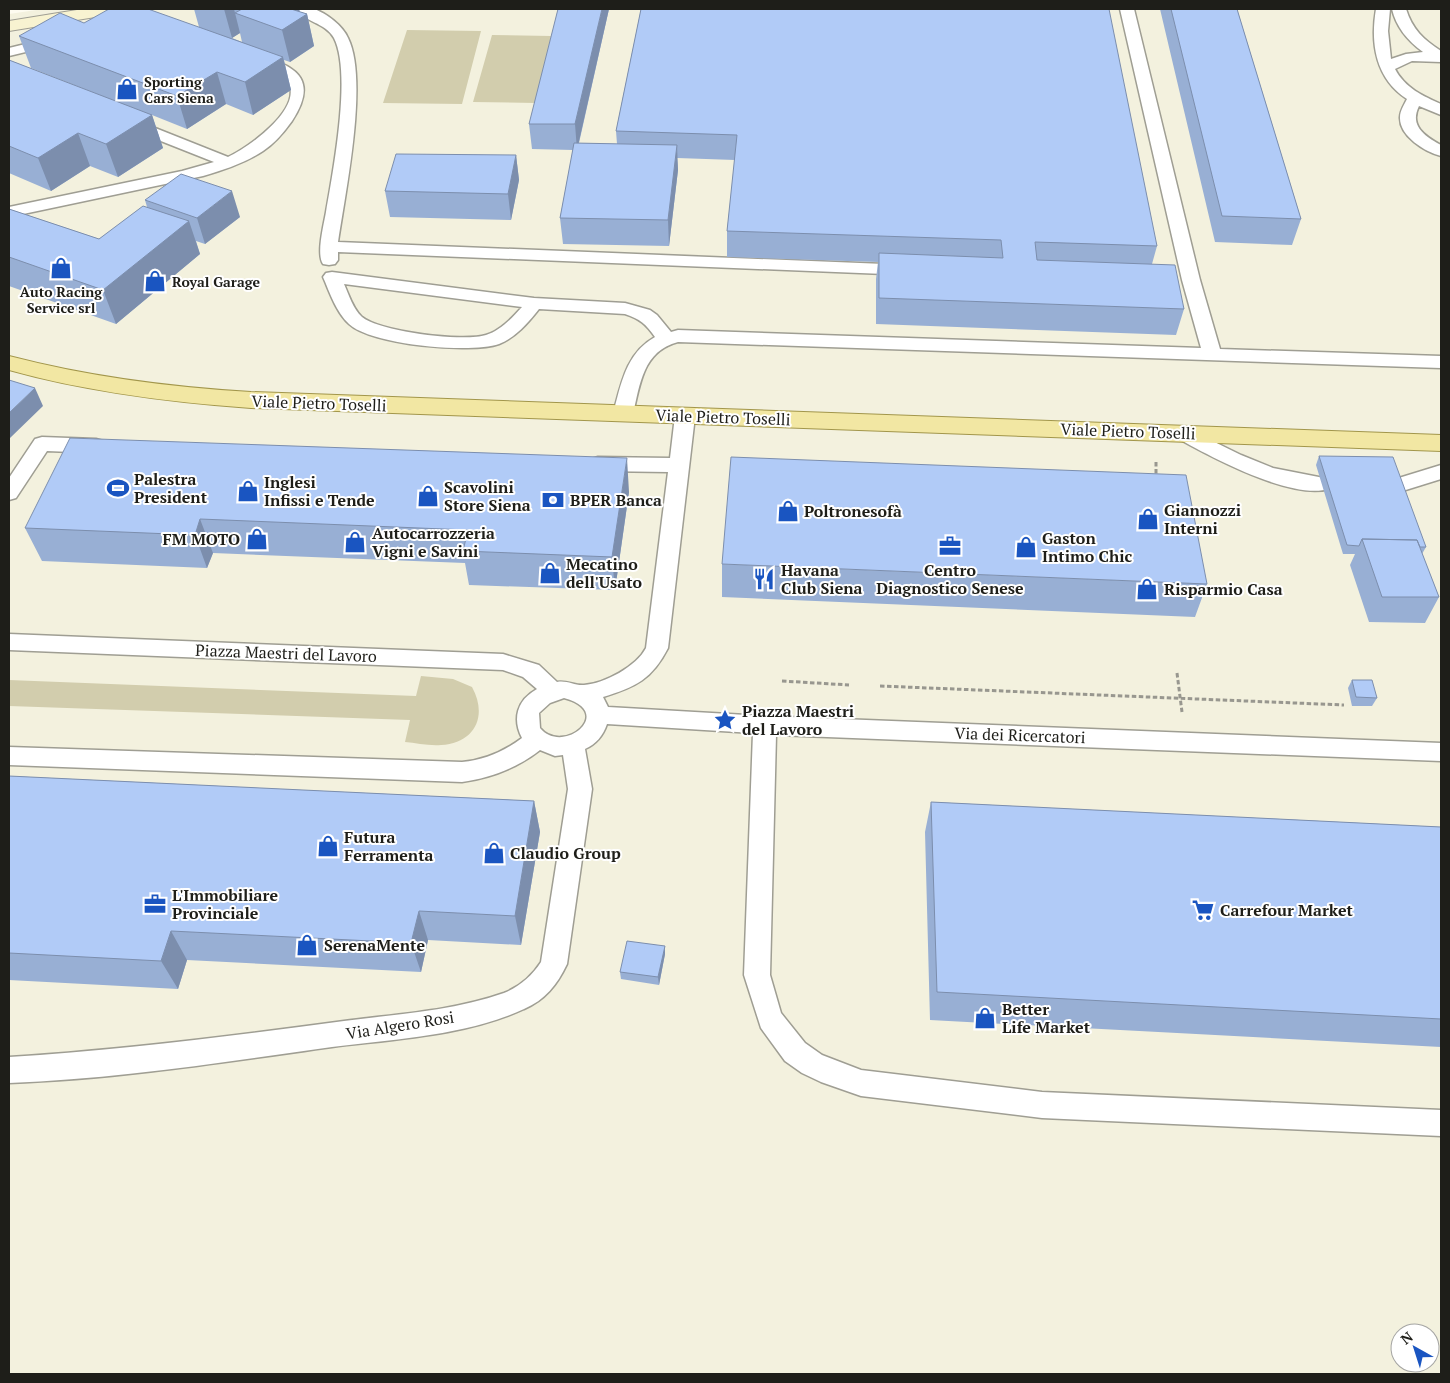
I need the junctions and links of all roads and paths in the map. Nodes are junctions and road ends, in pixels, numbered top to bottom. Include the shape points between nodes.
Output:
1 (114, 9) edge
2 (302, 9) edge
3 (1127, 9) edge
4 (1383, 9) edge
5 (1399, 9) edge
6 (9, 26) edge
7 (67, 38) edge
8 (9, 52) edge
9 (248, 56) edge
10 (1441, 58) edge
11 (1387, 68) junction
12 (1416, 98) junction
13 (1441, 110) edge
14 (118, 118) edge
15 (1441, 151) edge
16 (228, 162) junction
17 (9, 197) edge
18 (33, 208) junction
19 (9, 212) edge
20 (329, 246) junction
21 (928, 270) edge
22 (332, 277) junction
23 (534, 303) junction
24 (666, 338) junction
25 (1212, 354) junction
26 (1441, 362) edge
27 (9, 363) edge
28 (623, 414) junction
29 (685, 416) junction
30 (1184, 433) junction
31 (1441, 443) edge
32 (111, 446) edge
33 (1156, 457) dead end
34 (575, 463) edge
35 (679, 466) junction
36 (1436, 479) edge
37 (1156, 481) edge
38 (1322, 484) dead end
39 (1396, 486) edge
40 (9, 493) edge
41 (9, 642) edge
42 (1177, 673) dead end
43 (782, 681) dead end
44 (849, 684) dead end
45 (880, 686) dead end
46 (552, 691) junction
47 (584, 694) junction
48 (1180, 698) junction
49 (1344, 705) dead end
50 (599, 715) junction
51 (1183, 716) dead end
52 (765, 725) junction
53 (538, 740) junction
54 (573, 745) junction
55 (1441, 752) edge
56 (9, 756) edge
57 (9, 1070) edge
58 (1441, 1123) edge

1 - 6 street
2 - 20 lane via 334,30 345,47 347,58 348,112
3 - 25 lane via 1182,280
4 - 11 lane via 1380,34
5 - 10 lane via 1417,42
7 - 8 lane
9 - 16 lane via 296,81 298,96 275,134 253,151
10 - 11 lane via 1412,56
11 - 12 lane via 1403,89
12 - 13 lane
12 - 15 lane via 1408,112 1408,122 1420,138
14 - 16 lane
16 - 18 lane via 181,176
17 - 18 lane
18 - 19 lane
20 - 21 lane
20 - 22 lane
22 - 23 lane
22 - 23 lane via 357,323 374,331 446,343 489,341 521,321
23 - 24 lane via 635,311 651,319
24 - 25 lane via 722,336
24 - 28 lane via 652,344 643,354
25 - 26 lane
27 - 28 main road, Viale Pietro Toselli via 84,382 210,398
28 - 29 main road, Viale Pietro Toselli
29 - 30 main road, Viale Pietro Toselli
29 - 35 lane
30 - 31 main road, Viale Pietro Toselli
30 - 38 lane via 1238,462 1275,477
32 - 40 lane via 42,444
33 - 37 path
34 - 35 lane
35 - 47 lane via 653,658 647,667 629,679
36 - 39 lane
41 - 46 lane, Piazza Maestri del Lavoro via 503,662 534,672
42 - 48 path
43 - 44 path
45 - 48 path
46 - 47 lane via 564,689
46 - 53 lane via 541,696 528,713 530,732
47 - 50 lane via 598,707
48 - 49 path
48 - 51 path
50 - 52 lane, Via dei Ricercatori
50 - 54 lane via 592,733
52 - 55 lane, Via dei Ricercatori
52 - 58 lane via 757,975 770,1019 795,1052 812,1064 861,1083 1042,1105
53 - 54 lane via 560,746
53 - 56 lane via 502,763 478,771 462,772
54 - 57 lane, Via Algero Rosi via 580,789 554,964 549,975 525,995 479,1012 356,1032 167,1057

